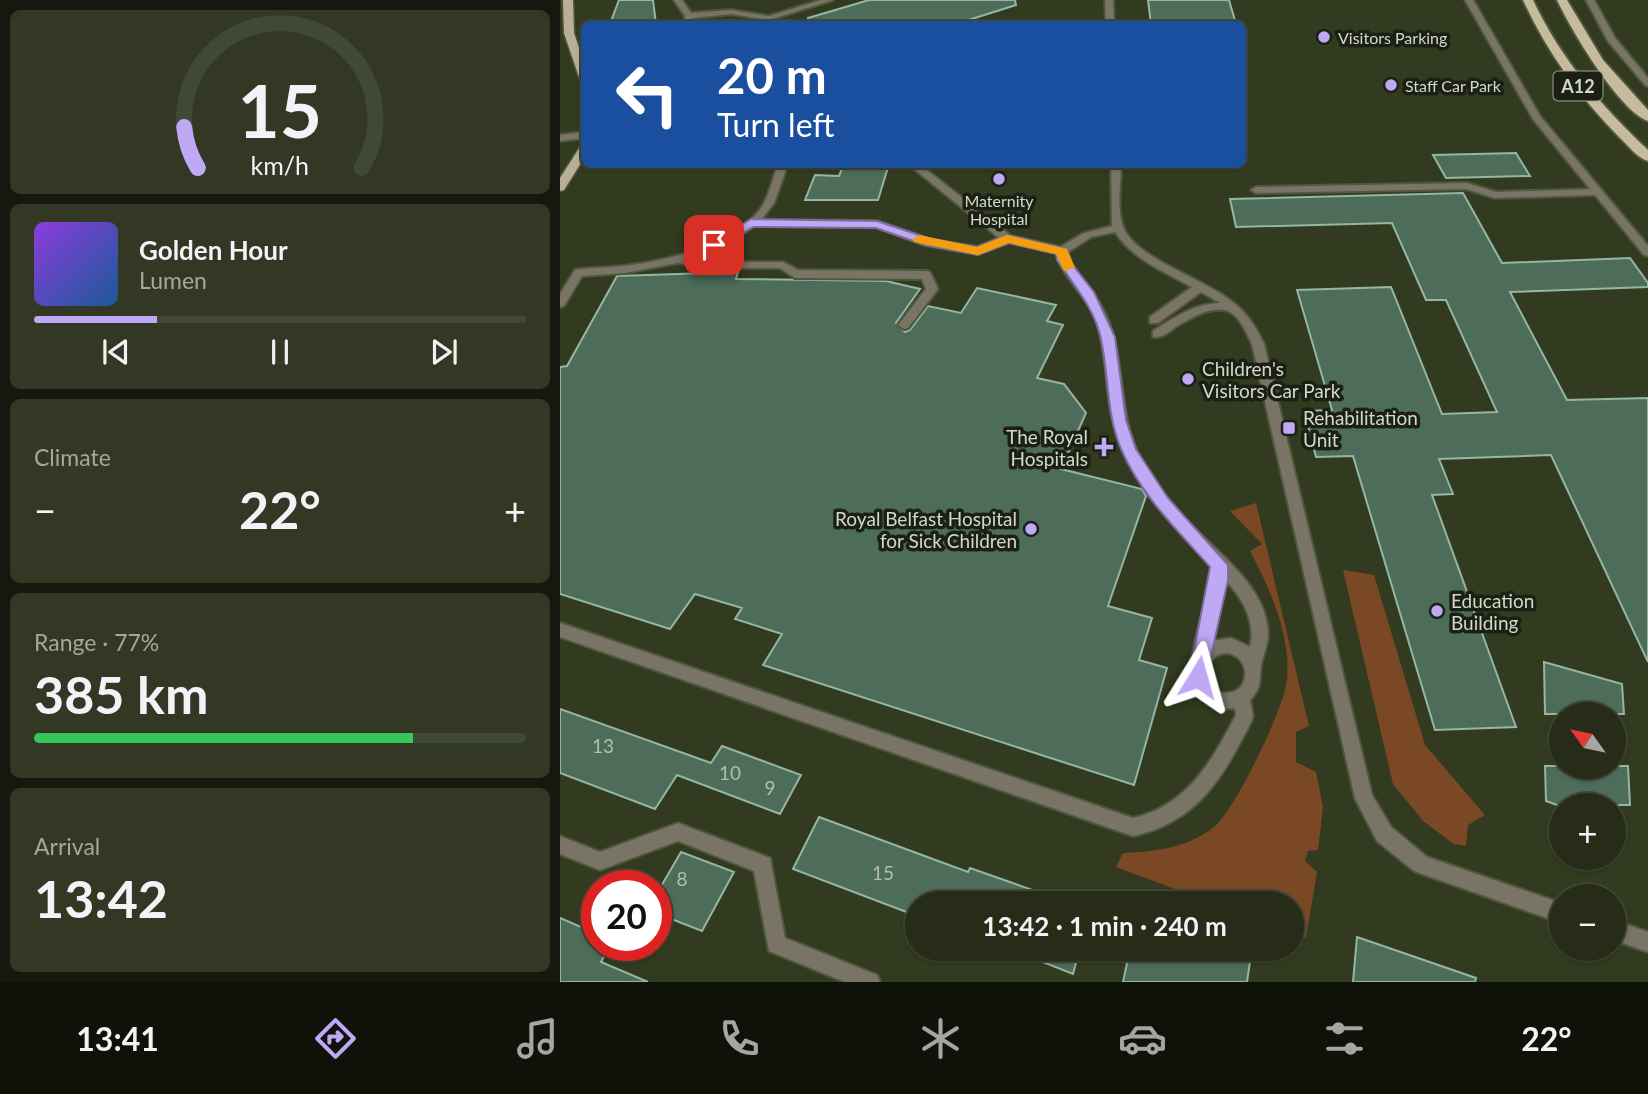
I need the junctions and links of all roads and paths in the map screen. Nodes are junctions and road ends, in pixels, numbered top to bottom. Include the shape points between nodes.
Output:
1 (568, 0) edge
2 (678, 0) edge
3 (830, 0) edge
4 (1109, 0) edge
5 (1469, 0) edge
6 (1528, 0) edge
7 (1562, 0) edge
8 (1590, 0) edge
9 (689, 20) edge
10 (1110, 21) edge
11 (581, 68) edge
12 (1648, 83) edge
13 (1648, 117) edge
14 (581, 135) edge
15 (560, 138) edge
16 (581, 155) edge
17 (1648, 157) edge
18 (781, 168) edge
19 (917, 168) edge
20 (1116, 168) edge
21 (560, 187) edge
22 (1256, 190) dead end
23 (1595, 192) junction
24 (751, 223) junction
25 (1118, 228) junction
26 (1007, 239) junction
27 (1062, 251) junction
28 (1648, 253) edge
29 (676, 259) junction
30 (1200, 287) junction
31 (560, 303) edge
32 (1238, 310) junction
33 (1154, 320) dead end
34 (904, 325) dead end
35 (1157, 334) dead end
36 (1219, 565) junction
37 (560, 630) edge
38 (1200, 661) junction
39 (1253, 664) junction
40 (1241, 698) junction
41 (560, 845) edge
42 (1549, 909) edge
43 (1626, 934) edge
44 (1648, 942) edge
45 (870, 982) edge

1 - 11 main road via 569,33
2 - 9 street
3 - 9 street via 769,18 731,12
4 - 10 street
5 - 23 street via 1536,117
6 - 17 highway, A12 via 1539,26 1580,88
7 - 13 highway, A12 via 1602,67
8 - 12 street via 1611,39
14 - 15 street
16 - 21 main road
18 - 24 street via 767,206
19 - 26 street
20 - 25 street
22 - 23 street via 1468,186 1494,195
23 - 28 street
24 - 26 street via 877,224 929,243 978,251
24 - 29 street via 714,245
25 - 27 street via 1071,242
25 - 30 street via 1158,265
26 - 27 street
27 - 36 street via 1108,337 1118,420 1129,450 1162,503
29 - 31 street via 611,272 579,273
29 - 34 street via 718,265 783,265 795,274 926,275 932,289
30 - 32 street
30 - 33 street
32 - 35 street via 1210,305
32 - 42 street via 1251,324 1258,344 1364,798 1384,834 1421,864
36 - 38 street
36 - 39 street via 1237,578 1249,601 1260,634
37 - 40 street via 1133,827 1167,817 1218,768 1245,716
38 - 39 street via 1211,650 1226,646 1242,652
38 - 40 street via 1198,677 1208,692 1224,700
39 - 40 street via 1255,680
41 - 45 street via 600,861 678,832 763,864 776,944
43 - 44 street

